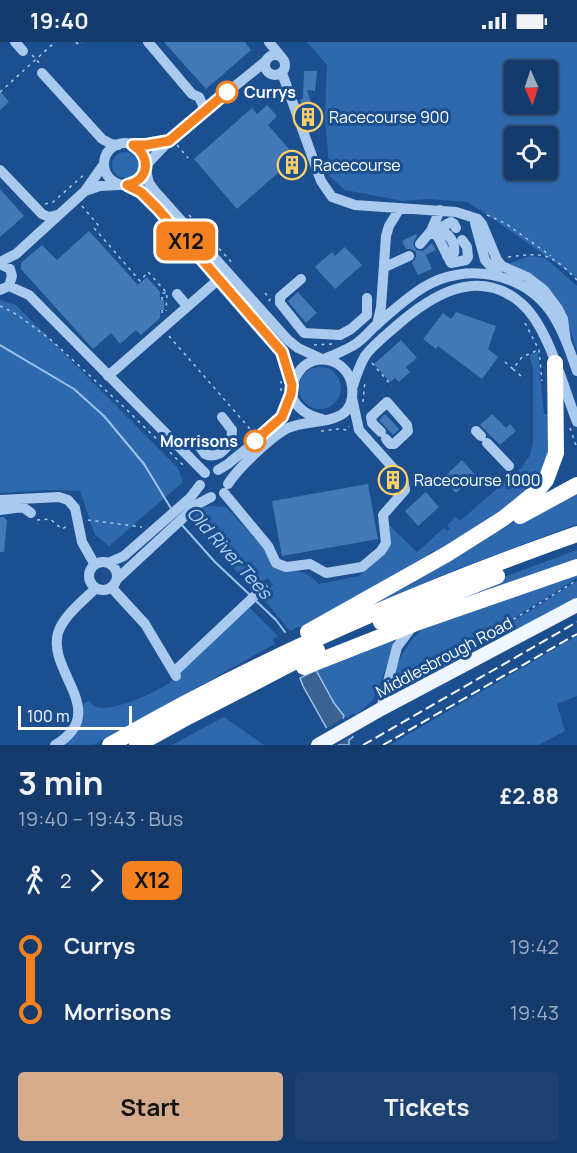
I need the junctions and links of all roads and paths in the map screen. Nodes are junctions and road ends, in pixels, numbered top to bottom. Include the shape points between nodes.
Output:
1 (55, 42) edge
2 (76, 42) edge
3 (81, 42) edge
4 (148, 42) edge
5 (267, 42) edge
6 (282, 58) junction
7 (267, 60) junction
8 (42, 73) dead end
9 (268, 73) junction
10 (282, 73) junction
11 (247, 77) junction
12 (0, 92) edge
13 (192, 94) junction
14 (205, 110) junction
15 (193, 120) junction
16 (118, 145) junction
17 (133, 145) junction
18 (170, 145) junction
19 (188, 158) dead end
20 (104, 165) junction
21 (146, 168) junction
22 (0, 170) edge
23 (86, 173) dead end
24 (123, 185) junction
25 (85, 191) junction
26 (75, 199) junction
27 (32, 205) junction
28 (400, 208) junction
29 (184, 210) dead end
30 (440, 210) junction
31 (57, 215) junction
32 (469, 216) junction
33 (456, 228) dead end
34 (434, 229) junction
35 (462, 240) dead end
36 (420, 244) dead end
37 (16, 254) junction
38 (409, 256) dead end
39 (0, 263) edge
40 (234, 265) dead end
41 (385, 267) junction
42 (11, 273) junction
43 (498, 276) junction
44 (219, 279) junction
45 (301, 279) dead end
46 (4, 288) edge
47 (172, 293) junction
48 (265, 293) dead end
49 (368, 298) dead end
50 (162, 300) dead end
51 (0, 306) edge
52 (188, 306) junction
53 (266, 306) dead end
54 (162, 310) dead end
55 (166, 313) junction
56 (522, 318) dead end
57 (377, 325) junction
58 (162, 328) junction
59 (566, 341) junction
60 (538, 350) junction
61 (323, 359) junction
62 (370, 360) dead end
63 (505, 362) dead end
64 (555, 363) junction
65 (374, 365) dead end
66 (367, 367) dead end
67 (513, 369) junction
68 (577, 371) edge
69 (365, 374) dead end
70 (521, 375) dead end
71 (108, 376) junction
72 (542, 381) dead end
73 (392, 386) dead end
74 (292, 390) junction
75 (352, 393) junction
76 (362, 405) dead end
77 (222, 417) dead end
78 (334, 419) junction
79 (572, 421) edge
80 (354, 425) junction
81 (251, 430) dead end
82 (315, 431) dead end
83 (482, 437) dead end
84 (195, 440) dead end
85 (577, 448) edge
86 (509, 465) dead end
87 (190, 468) dead end
88 (218, 470) junction
89 (205, 472) junction
90 (200, 485) junction
91 (577, 485) edge
92 (226, 488) junction
93 (211, 497) junction
94 (0, 500) edge
95 (194, 501) junction
96 (0, 510) edge
97 (31, 517) joint
98 (79, 519) junction
99 (157, 531) junction
100 (577, 534) edge
101 (473, 538) junction
102 (577, 546) edge
103 (108, 563) junction
104 (95, 565) junction
105 (577, 567) edge
106 (577, 579) edge
107 (114, 583) junction
108 (96, 588) junction
109 (263, 588) dead end
110 (577, 605) edge
111 (416, 623) junction
112 (494, 649) junction
113 (246, 679) junction
114 (381, 709) junction
115 (323, 742) edge
116 (55, 745) edge
117 (110, 745) edge
118 (137, 745) edge

1 - 12 path
2 - 3 path
4 - 13 street
5 - 6 street
5 - 7 street
6 - 7 street
6 - 10 street
7 - 9 street
7 - 11 street
8 - 16 street via 106,142
9 - 10 street
9 - 11 street
10 - 28 street via 321,181 332,197 355,206
11 - 14 street
13 - 14 street
13 - 15 street
14 - 15 street
15 - 18 street
16 - 17 street
16 - 20 street via 107,154
17 - 18 street
17 - 21 street via 145,156
18 - 19 path via 176,144
18 - 21 street
20 - 24 street via 112,181
20 - 25 street
21 - 24 street via 139,181
21 - 61 street via 154,190 288,340
22 - 27 street
23 - 27 path via 53,202
24 - 25 street
24 - 44 street via 141,192
25 - 26 street
26 - 31 street
26 - 47 path via 98,225 94,228 140,281 148,272
27 - 31 street via 45,216
28 - 30 street
28 - 41 street via 386,236
29 - 40 path
30 - 32 street
30 - 34 street
31 - 37 street
32 - 43 street via 477,226 485,260
32 - 59 street via 482,224 502,266 544,290 563,319
33 - 34 street via 451,222
34 - 35 street via 451,262 466,260 469,254
34 - 36 street
37 - 39 street
37 - 42 street
38 - 41 street
39 - 42 street
41 - 57 street
42 - 46 street via 12,279
43 - 57 street via 469,273 446,277 425,287
43 - 59 street via 522,286 543,303
44 - 52 street
44 - 74 street via 282,352
45 - 49 street via 280,297 280,303 304,333 340,335 351,329 367,315
46 - 71 street via 28,295
47 - 50 path via 162,293
47 - 52 street
47 - 55 path
48 - 53 path via 270,299
51 - 87 path via 50,339 184,468
52 - 58 street
54 - 55 path via 162,314
55 - 58 path via 166,319 159,325
56 - 60 path
57 - 61 street via 355,345
58 - 71 street
58 - 81 path
59 - 68 street
60 - 67 path via 522,357
60 - 72 path
61 - 74 street via 304,365
61 - 75 street via 347,370
62 - 66 path
63 - 67 path
64 - 75 street via 536,321 522,303 493,288 460,287 415,309 373,346 362,363
64 - 79 street
64 - 101 highway via 556,453 546,480 530,498
65 - 73 path
67 - 70 path
69 - 76 path
71 - 89 street
74 - 78 street via 299,408 311,416
74 - 88 street via 278,422
75 - 78 street via 346,410
75 - 80 street
77 - 84 street via 232,430 231,442 220,454 205,454
78 - 80 street
78 - 92 street via 298,425 280,433 238,470
79 - 85 path
80 - 82 path via 347,430
80 - 92 street via 403,479 405,490 383,515 385,548 362,567 326,573 310,564 280,566
83 - 86 street
88 - 89 street
88 - 92 street via 224,474
89 - 90 street
90 - 93 street
90 - 95 street
91 - 101 highway
92 - 93 street via 218,497
93 - 95 street
94 - 98 street via 64,498 72,503
95 - 99 street
96 - 97 street via 23,507
97 - 98 path via 50,519 62,530
98 - 99 path
98 - 104 street via 82,542
99 - 103 street
99 - 107 street
100 - 113 highway via 453,580
101 - 113 highway via 295,639
102 - 113 highway
103 - 104 street
103 - 107 street via 117,572
104 - 108 street via 90,579
105 - 111 highway
106 - 112 path via 485,636
107 - 108 street via 106,589
107 - 109 street via 176,674
108 - 116 street via 65,619 57,634 58,657 78,705 73,728
110 - 112 main road, Middlesbrough Road
111 - 113 highway via 298,669
111 - 114 street via 397,647
112 - 114 main road, Middlesbrough Road
113 - 117 highway via 170,711
113 - 118 highway
114 - 115 main road, Middlesbrough Road

